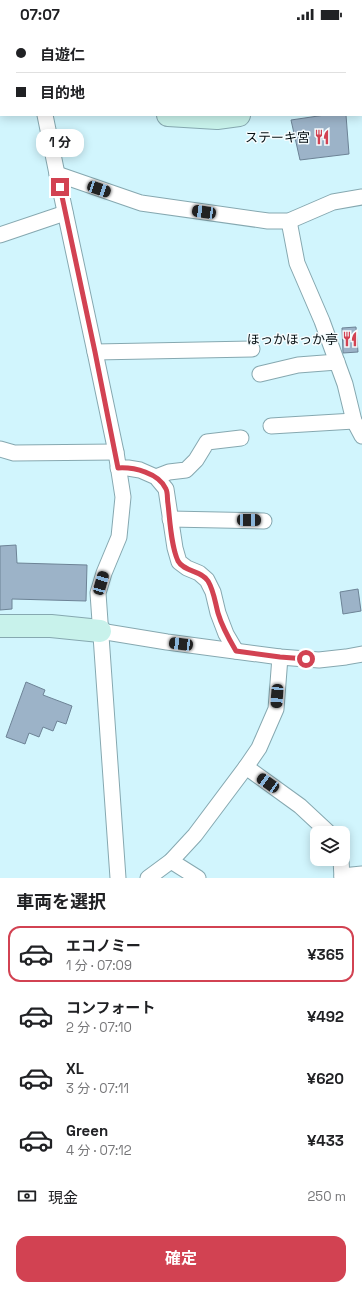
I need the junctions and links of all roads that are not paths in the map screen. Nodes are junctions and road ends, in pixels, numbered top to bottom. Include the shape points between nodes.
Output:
1 (46, 116) edge
2 (178, 116) edge
3 (232, 116) edge
4 (57, 174) junction
5 (362, 197) edge
6 (65, 213) junction
7 (289, 220) junction
8 (0, 236) edge
9 (252, 349) dead end
10 (95, 352) junction
11 (337, 362) junction
12 (260, 374) dead end
13 (354, 421) junction
14 (271, 426) dead end
15 (362, 436) edge
16 (241, 438) dead end
17 (7, 451) edge
18 (116, 452) junction
19 (0, 460) edge
20 (118, 468) junction
21 (156, 477) junction
22 (170, 519) junction
23 (264, 521) dead end
24 (0, 626) edge
25 (100, 631) junction
26 (236, 651) junction
27 (362, 654) edge
28 (280, 657) junction
29 (246, 767) junction
30 (321, 826) edge
31 (171, 861) junction
32 (341, 866) edge
33 (362, 874) edge
34 (342, 877) edge
35 (118, 878) edge
36 (148, 878) edge
37 (198, 878) edge

1 - 4 street
2 - 3 street
4 - 6 street
4 - 7 street via 141,203 268,221
5 - 7 street via 333,202
6 - 8 street
6 - 10 street
7 - 11 street via 297,262
9 - 10 street
10 - 18 street
11 - 12 street via 298,365
11 - 13 street
13 - 14 street
13 - 15 street
16 - 21 street via 207,442 186,470
17 - 18 street
17 - 19 street
18 - 20 street
20 - 21 street via 140,470
20 - 25 street via 123,497 119,537 98,594
21 - 22 street via 166,489
22 - 23 street
22 - 26 street via 174,548 179,562 207,580 226,634
24 - 25 street via 52,626
25 - 26 street
25 - 35 street
26 - 28 street
27 - 28 street via 319,660
28 - 29 street via 276,709 259,748
29 - 30 street via 300,806
29 - 31 street via 195,835
31 - 36 street
31 - 37 street
32 - 34 street
33 - 34 street

